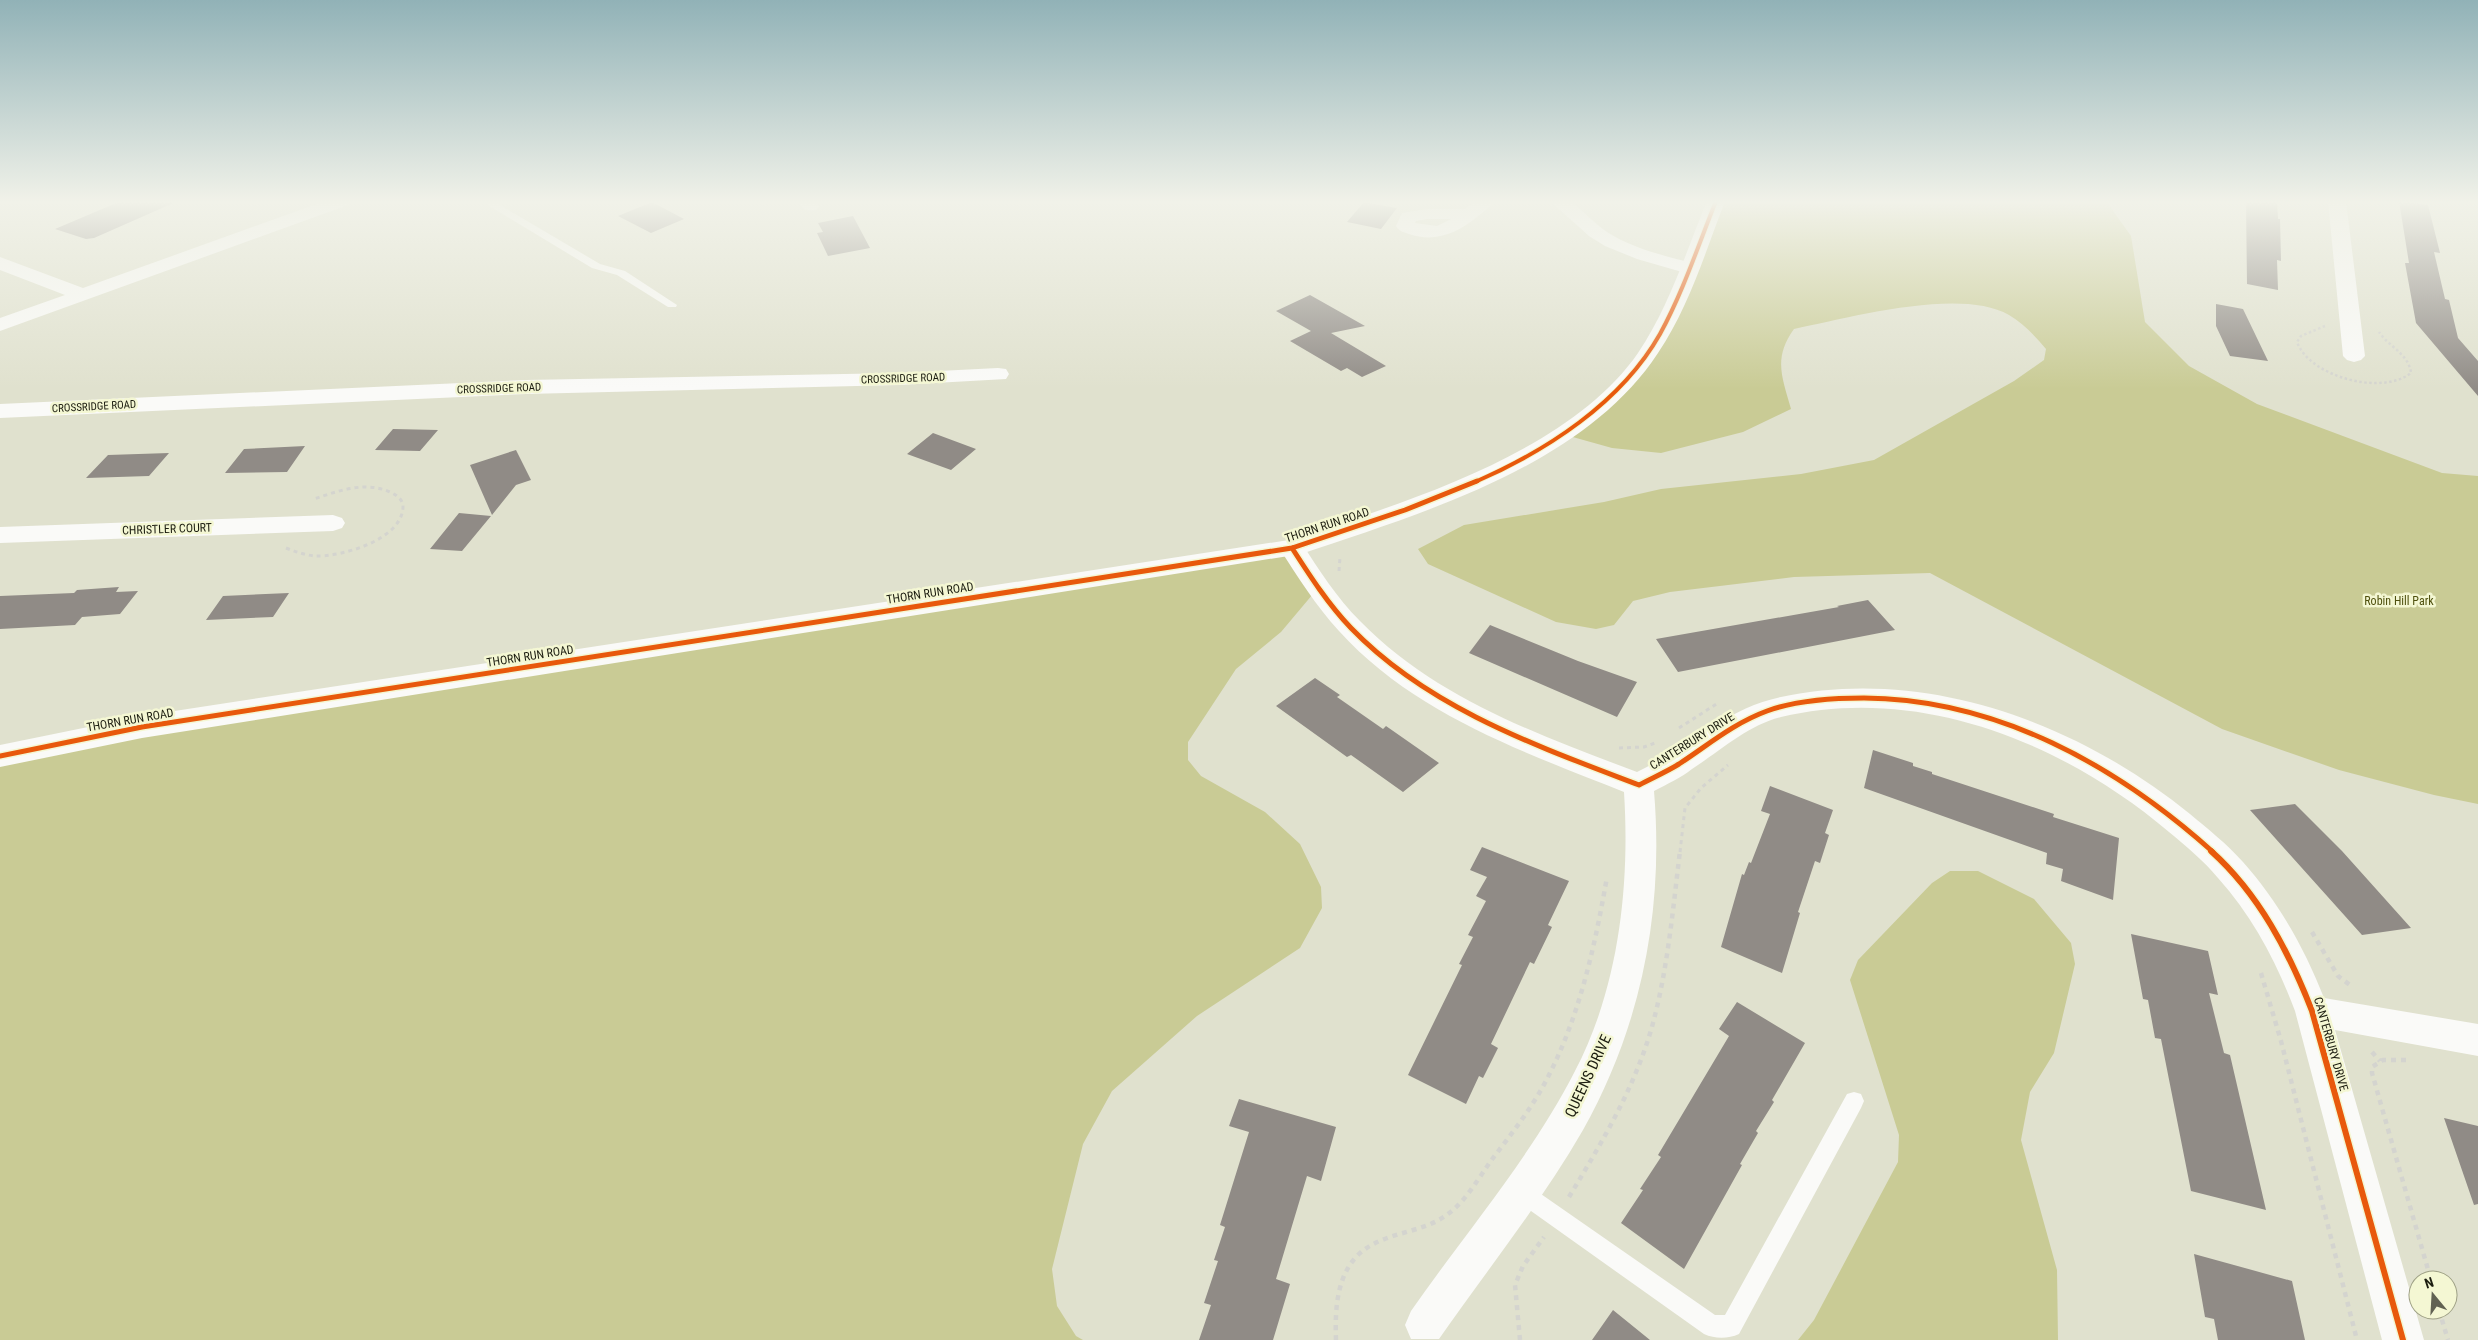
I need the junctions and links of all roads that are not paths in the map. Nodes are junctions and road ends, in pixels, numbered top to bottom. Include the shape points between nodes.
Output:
1 (1, 264) edge
2 (170, 264) edge
3 (592, 264) edge
4 (1671, 264) edge
5 (1691, 264) edge
6 (2344, 264) edge
7 (1689, 268) junction
8 (84, 295) junction
9 (672, 305) dead end
10 (0, 325) edge
11 (2354, 356) dead end
12 (998, 374) dead end
13 (0, 411) edge
14 (333, 523) dead end
15 (0, 535) edge
16 (1292, 548) junction
17 (0, 756) edge
18 (1640, 785) junction
19 (2312, 1011) junction
20 (2478, 1040) edge
21 (1854, 1101) dead end
22 (1520, 1191) junction
23 (1425, 1325) dead end
24 (2403, 1340) edge

1 - 8 street
2 - 8 street
3 - 9 lane via 621,274
4 - 7 street
5 - 7 street, THORN RUN ROAD
6 - 11 street
7 - 16 street, THORN RUN ROAD via 1672,310 1648,355 1613,393 1562,434 1511,466 1440,498
8 - 10 street
12 - 13 street, CROSSRIDGE ROAD via 526,387
14 - 15 street, CHRISTLER COURT
16 - 17 street, THORN RUN ROAD via 152,726
16 - 18 street via 1337,612 1364,641 1409,677 1472,716
18 - 19 street, CANTERBURY DRIVE via 1682,762 1732,726 1780,707 1809,701 1877,698 1957,709 1996,720 2039,736 2105,770 2158,804 2195,835 2233,873 2286,947
18 - 22 street, QUEENS DRIVE via 1643,817 1639,906 1624,983 1612,1024 1570,1116
19 - 20 street
19 - 24 street, CANTERBURY DRIVE
21 - 22 lane via 1731,1326 1712,1326
22 - 23 street, QUEENS DRIVE

